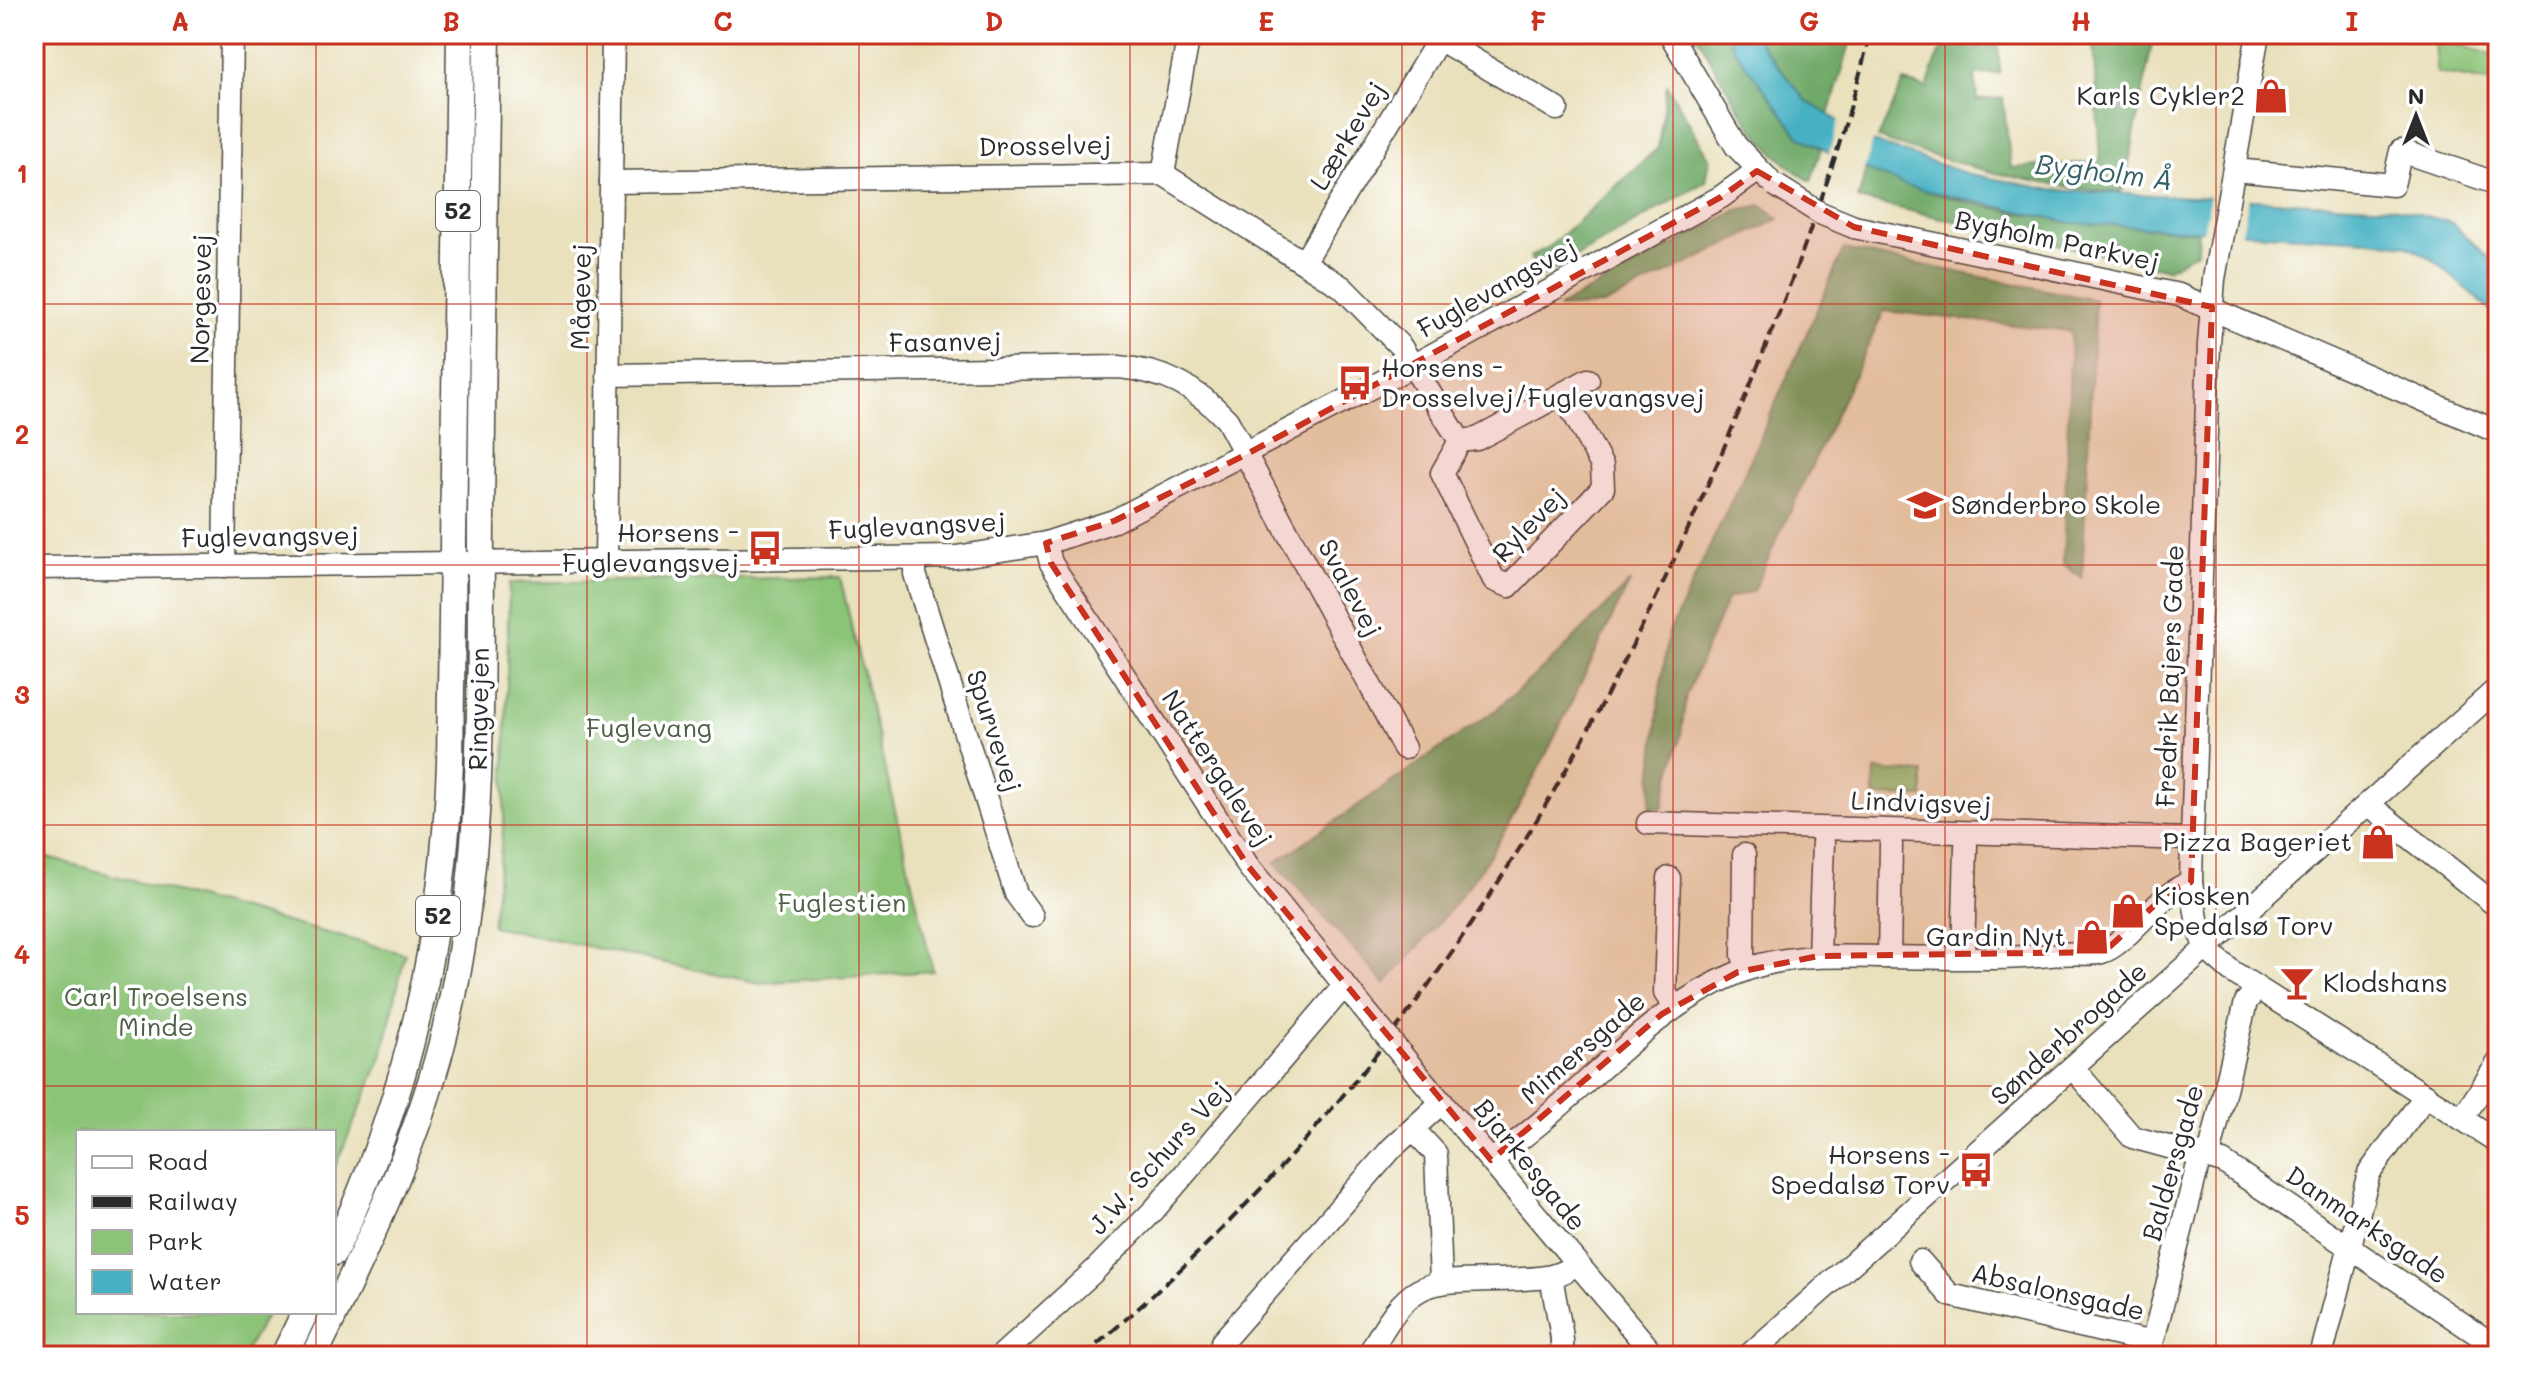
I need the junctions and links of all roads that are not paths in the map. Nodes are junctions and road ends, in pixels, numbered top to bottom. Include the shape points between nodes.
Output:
1 (232, 34) edge
2 (460, 34) edge
3 (487, 34) edge
4 (613, 34) edge
5 (1189, 34) edge
6 (1670, 34) edge
7 (2258, 34) edge
8 (1440, 36) edge
9 (1557, 109) dead end
10 (1757, 171) junction
11 (1163, 174) junction
12 (2233, 178) junction
13 (611, 182) junction
14 (2498, 184) edge
15 (1304, 262) junction
16 (2212, 307) junction
17 (1414, 365) junction
18 (608, 375) junction
19 (1588, 380) dead end
20 (1563, 393) junction
21 (2498, 432) edge
22 (1460, 441) junction
23 (1247, 454) junction
24 (1046, 543) junction
25 (915, 558) junction
26 (606, 561) junction
27 (452, 563) junction
28 (482, 563) junction
29 (224, 566) junction
30 (34, 568) edge
31 (2498, 688) edge
32 (1404, 748) dead end
33 (2368, 804) junction
34 (1648, 823) dead end
35 (2192, 839) junction
36 (1823, 842) dead end
37 (1891, 845) dead end
38 (1966, 846) dead end
39 (1744, 855) dead end
40 (1669, 878) dead end
41 (2191, 882) junction
42 (2498, 907) edge
43 (1032, 916) dead end
44 (2206, 949) junction
45 (1819, 956) junction
46 (1889, 957) junction
47 (1963, 957) junction
48 (1747, 969) junction
49 (1344, 986) junction
50 (2257, 988) junction
51 (1674, 1006) junction
52 (1363, 1008) joint
53 (2498, 1063) edge
54 (2073, 1068) junction
55 (2426, 1095) junction
56 (1442, 1102) junction
57 (2462, 1119) junction
58 (1414, 1130) junction
59 (2498, 1142) edge
60 (2200, 1157) junction
61 (1491, 1160) junction
62 (2349, 1246) junction
63 (336, 1247) edge
64 (1920, 1261) dead end
65 (1575, 1265) junction
66 (1552, 1277) junction
67 (1441, 1283) junction
68 (336, 1308) edge
69 (304, 1314) edge
70 (333, 1314) edge
71 (1222, 1342) dead end
72 (2498, 1348) edge
73 (2150, 1350) edge
74 (1002, 1355) edge
75 (284, 1356) edge
76 (314, 1356) edge
77 (1368, 1356) edge
78 (1561, 1356) edge
79 (1655, 1356) edge
80 (1748, 1356) edge
81 (2321, 1356) edge

1 - 29 street, Norgesvej
2 - 27 main road, Ringvejen / 52
3 - 28 main road, Ringvejen / 52
4 - 13 street, Mågevej
5 - 11 street
6 - 10 street, Bygholm Parkvej via 1736,146
7 - 12 street, Fredrik Bajers Gade
8 - 9 street, Lærkevej
8 - 15 street, Lærkevej
10 - 16 street, Bygholm Parkvej, bridge via 1820,213 1854,227 2179,295
10 - 17 street, Fuglevangsvej via 1721,197
11 - 13 street, Drosselvej
11 - 15 street
12 - 14 street via 2393,185 2401,151
12 - 16 street, Fredrik Bajers Gade
13 - 18 street, Mågevej
15 - 17 street via 1353,296
16 - 21 street, Bygholm Parkvej
16 - 35 street, Fredrik Bajers Gade
17 - 22 street
17 - 23 street, Fuglevangsvej
18 - 23 street, Fasanvej via 1135,369 1173,378 1203,397 1227,420
18 - 26 street, Mågevej
19 - 20 street
20 - 22 street via 1477,439
20 - 22 street, Rylevej via 1602,466 1603,488 1509,586 1494,580 1442,473
23 - 24 street, Fuglevangsvej via 1114,521
23 - 32 street, Svalevej
24 - 25 street, Fuglevangsvej
24 - 49 street, Nattergalevej via 1051,563 1266,892
25 - 26 street, Fuglevangsvej
25 - 43 street, Spurvevej via 915,574 1016,894
26 - 28 street, Fuglevangsvej
27 - 28 street, Fuglevangsvej
27 - 29 street, Fuglevangsvej
27 - 63 main road, Ringvejen / 52 via 448,822 431,961 403,1079
28 - 68 main road, Ringvejen / 52 via 474,837 453,997 407,1155
29 - 30 street, Fuglevangsvej
31 - 33 street, Sønderbrogade
33 - 42 street
33 - 44 street, Sønderbrogade
34 - 35 street, Lindvigsvej
35 - 41 street, Fredrik Bajers Gade
36 - 45 street
37 - 46 street
38 - 47 street
39 - 48 street
40 - 51 street, Mimersgade via 1665,993
41 - 44 street, Fredrik Bajers Gade
41 - 47 street, Mimersgade via 2170,891 2104,952
44 - 50 street
44 - 54 street, Sønderbrogade
45 - 46 street, Mimersgade
45 - 48 street, Mimersgade
46 - 47 street, Mimersgade
48 - 51 street, Mimersgade
49 - 52 street, Nattergalevej
49 - 74 street, J.W. Schurs Vej via 1154,1210
50 - 55 street
50 - 60 street, Baldersgade via 2246,1002 2211,1148
51 - 61 street, Mimersgade
52 - 56 street, Bjarkesgade, bridge
53 - 57 street
54 - 60 street, Danmarksgade via 2132,1137
54 - 80 street, Sønderbrogade
55 - 57 street
55 - 62 street via 2369,1173
56 - 58 street
56 - 61 street, Bjarkesgade
57 - 59 street
58 - 67 street via 1436,1154
58 - 71 street via 1392,1148
60 - 62 street, Danmarksgade via 2223,1162
60 - 73 street, Baldersgade
61 - 65 street, Bjarkesgade
62 - 72 street, Danmarksgade
62 - 81 street
64 - 73 street, Absalonsgade via 1950,1295
65 - 66 street
65 - 79 street, Bjarkesgade
66 - 67 street
66 - 78 street via 1563,1338
67 - 77 street via 1404,1298
69 - 75 main road
70 - 76 main road, Ringvejen / 52

